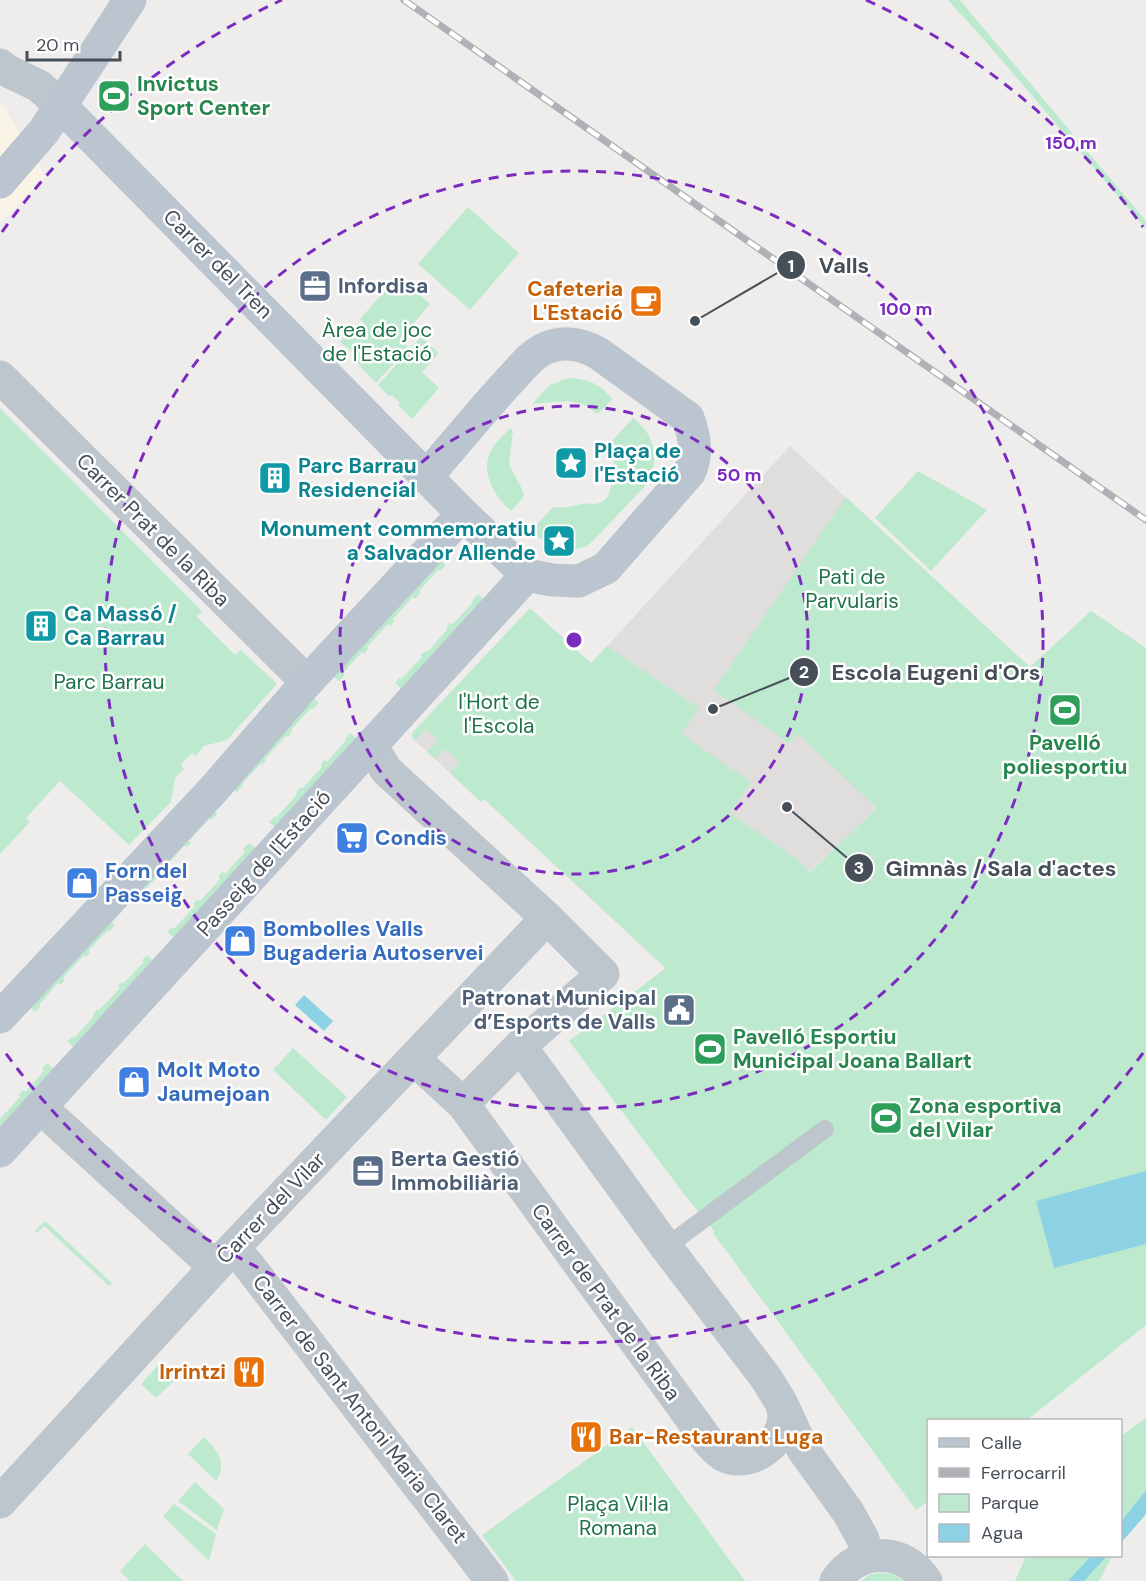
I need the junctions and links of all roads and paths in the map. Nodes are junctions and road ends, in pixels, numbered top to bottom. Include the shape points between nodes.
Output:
1 (130, 0) edge
2 (0, 64) edge
3 (61, 106) junction
4 (0, 182) edge
5 (0, 377) edge
6 (426, 477) junction
7 (463, 514) junction
8 (527, 575) junction
9 (307, 682) junction
10 (372, 746) junction
11 (547, 918) junction
12 (0, 1017) edge
13 (520, 1046) junction
14 (414, 1059) junction
15 (463, 1104) junction
16 (40, 1107) junction
17 (825, 1129) dead end
18 (0, 1151) edge
19 (666, 1246) junction
20 (230, 1265) junction
21 (786, 1446) junction
22 (0, 1502) edge
23 (867, 1556) junction
24 (483, 1569) edge
25 (837, 1581) edge
26 (926, 1581) edge

1 - 3 street
2 - 3 street, Carrer del Tren via 39,86
3 - 4 street
3 - 6 street, Carrer del Tren
5 - 9 street, Carrer Prat de la Riba
6 - 7 street
6 - 8 street via 531,358 559,344 588,347 688,418 695,436 694,462 689,473 606,568 579,581
7 - 8 street
7 - 9 street
8 - 10 street, Passeig de l'Estació
9 - 12 street via 213,790
10 - 11 street via 386,770
10 - 16 street, Passeig de l'Estació
11 - 13 street via 603,974
11 - 14 street, Carrer del Vilar
13 - 15 street
13 - 19 street
14 - 15 street, Carrer de Prat de la Riba
14 - 20 street, Carrer del Vilar
15 - 21 street, Carrer de Prat de la Riba via 707,1440 723,1455 736,1458
16 - 18 street, Passeig de l'Estació
16 - 20 street, Carrer de Sant Antoni Maria Claret
17 - 19 lane
19 - 21 street via 782,1404
20 - 22 street, Carrer del Vilar
20 - 24 street, Carrer de Sant Antoni Maria Claret
21 - 23 street via 848,1512 863,1539
23 - 25 street via 843,1571
23 - 26 street via 905,1560

